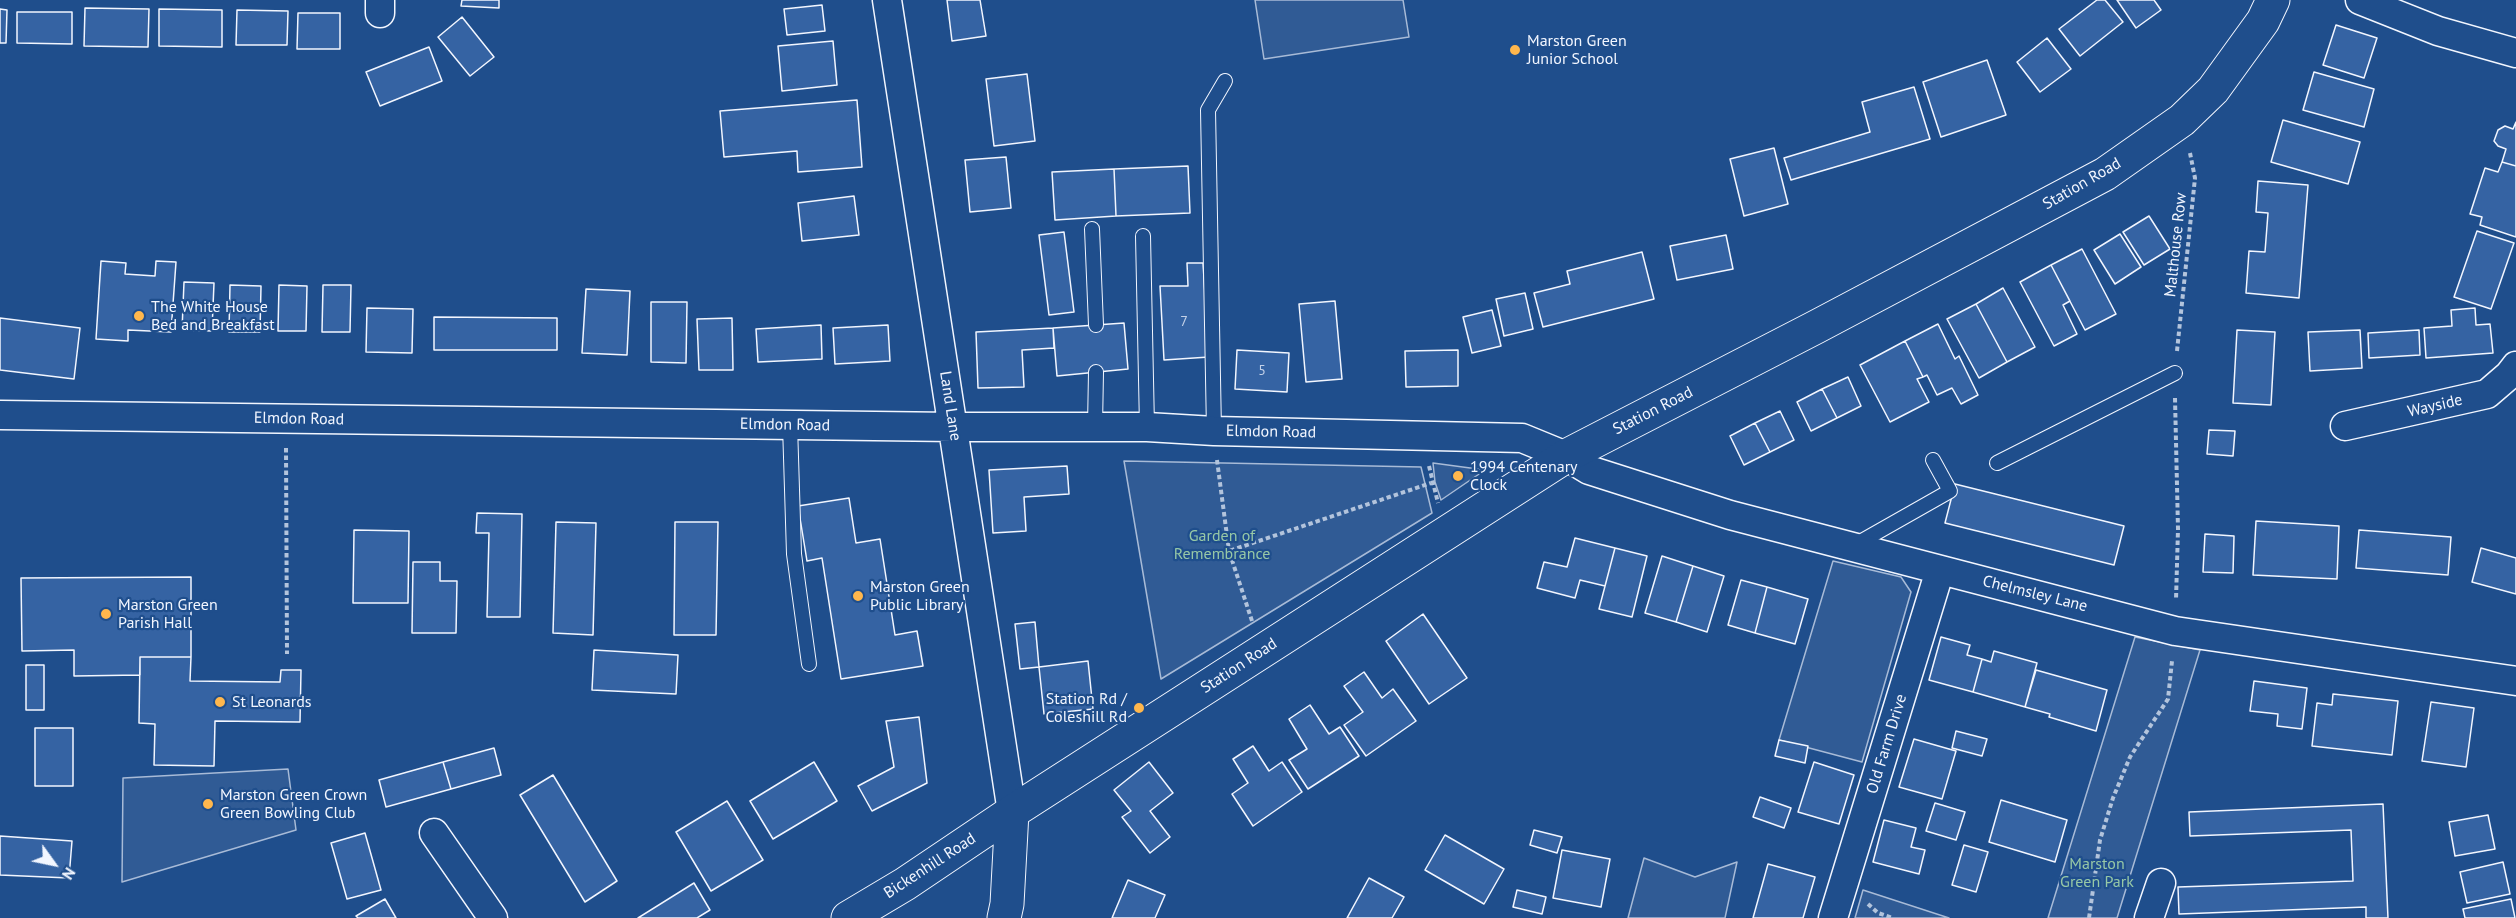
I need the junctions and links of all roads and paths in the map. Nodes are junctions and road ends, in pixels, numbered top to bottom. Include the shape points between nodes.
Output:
1 (887, 0) edge
2 (2360, 0) edge
3 (2266, 6) edge
4 (2516, 53) edge
5 (1225, 81) dead end
6 (2182, 120) junction
7 (1092, 229) dead end
8 (1143, 236) dead end
9 (1096, 325) dead end
10 (2516, 366) edge
11 (1096, 372) dead end
12 (2175, 373) joint
13 (2175, 413) dead end
14 (0, 415) edge
15 (286, 418) junction
16 (790, 425) junction
17 (1095, 426) junction
18 (2344, 426) dead end
19 (954, 427) junction
20 (1147, 427) junction
21 (1215, 442) junction
22 (1566, 456) junction
23 (1933, 460) dead end
24 (1997, 463) dead end
25 (1428, 464) dead end
26 (1431, 483) junction
27 (1447, 532) junction
28 (1851, 547) junction
29 (1229, 551) junction
30 (1940, 570) junction
31 (2175, 631) junction
32 (1262, 651) junction
33 (287, 654) dead end
34 (809, 664) dead end
35 (2516, 681) edge
36 (1012, 812) junction
37 (434, 833) dead end
38 (2161, 883) dead end
39 (493, 918) edge
40 (848, 918) edge
41 (1004, 918) edge
42 (1833, 918) edge
43 (2089, 918) edge
44 (2149, 918) edge

1 - 19 street, Land Lane
2 - 4 street via 2438,31
3 - 6 street, Station Road via 2236,60
5 - 21 lane via 1208,110
6 - 12 path, Malthouse Row via 2195,178
6 - 22 street, Station Road via 2096,179
7 - 9 lane
8 - 20 lane
10 - 18 street, Wayside via 2487,394
11 - 17 lane
12 - 24 lane
13 - 31 path
14 - 15 street, Elmdon Road
15 - 16 street, Elmdon Road
15 - 33 path
16 - 19 street, Elmdon Road
16 - 34 lane via 794,554
17 - 19 street, Elmdon Road
17 - 20 street, Elmdon Road
19 - 36 street, Land Lane
20 - 21 street, Elmdon Road
21 - 22 street, Elmdon Road via 1522,438
21 - 29 path
22 - 27 street, Station Road
22 - 28 street, Chelmsley Lane via 1589,470 1698,505
23 - 28 lane via 1950,491
25 - 26 path
26 - 27 path
26 - 29 path
27 - 32 street, Station Road
28 - 30 street, Chelmsley Lane
29 - 32 path
30 - 31 street, Chelmsley Lane
30 - 42 street, Old Farm Drive
31 - 35 street, Chelmsley Lane
31 - 43 path via 2168,699 2130,757 2113,798 2100,840
32 - 36 street, Station Road
36 - 40 street, Bickenhill Road
36 - 41 street
37 - 39 street
38 - 44 street

